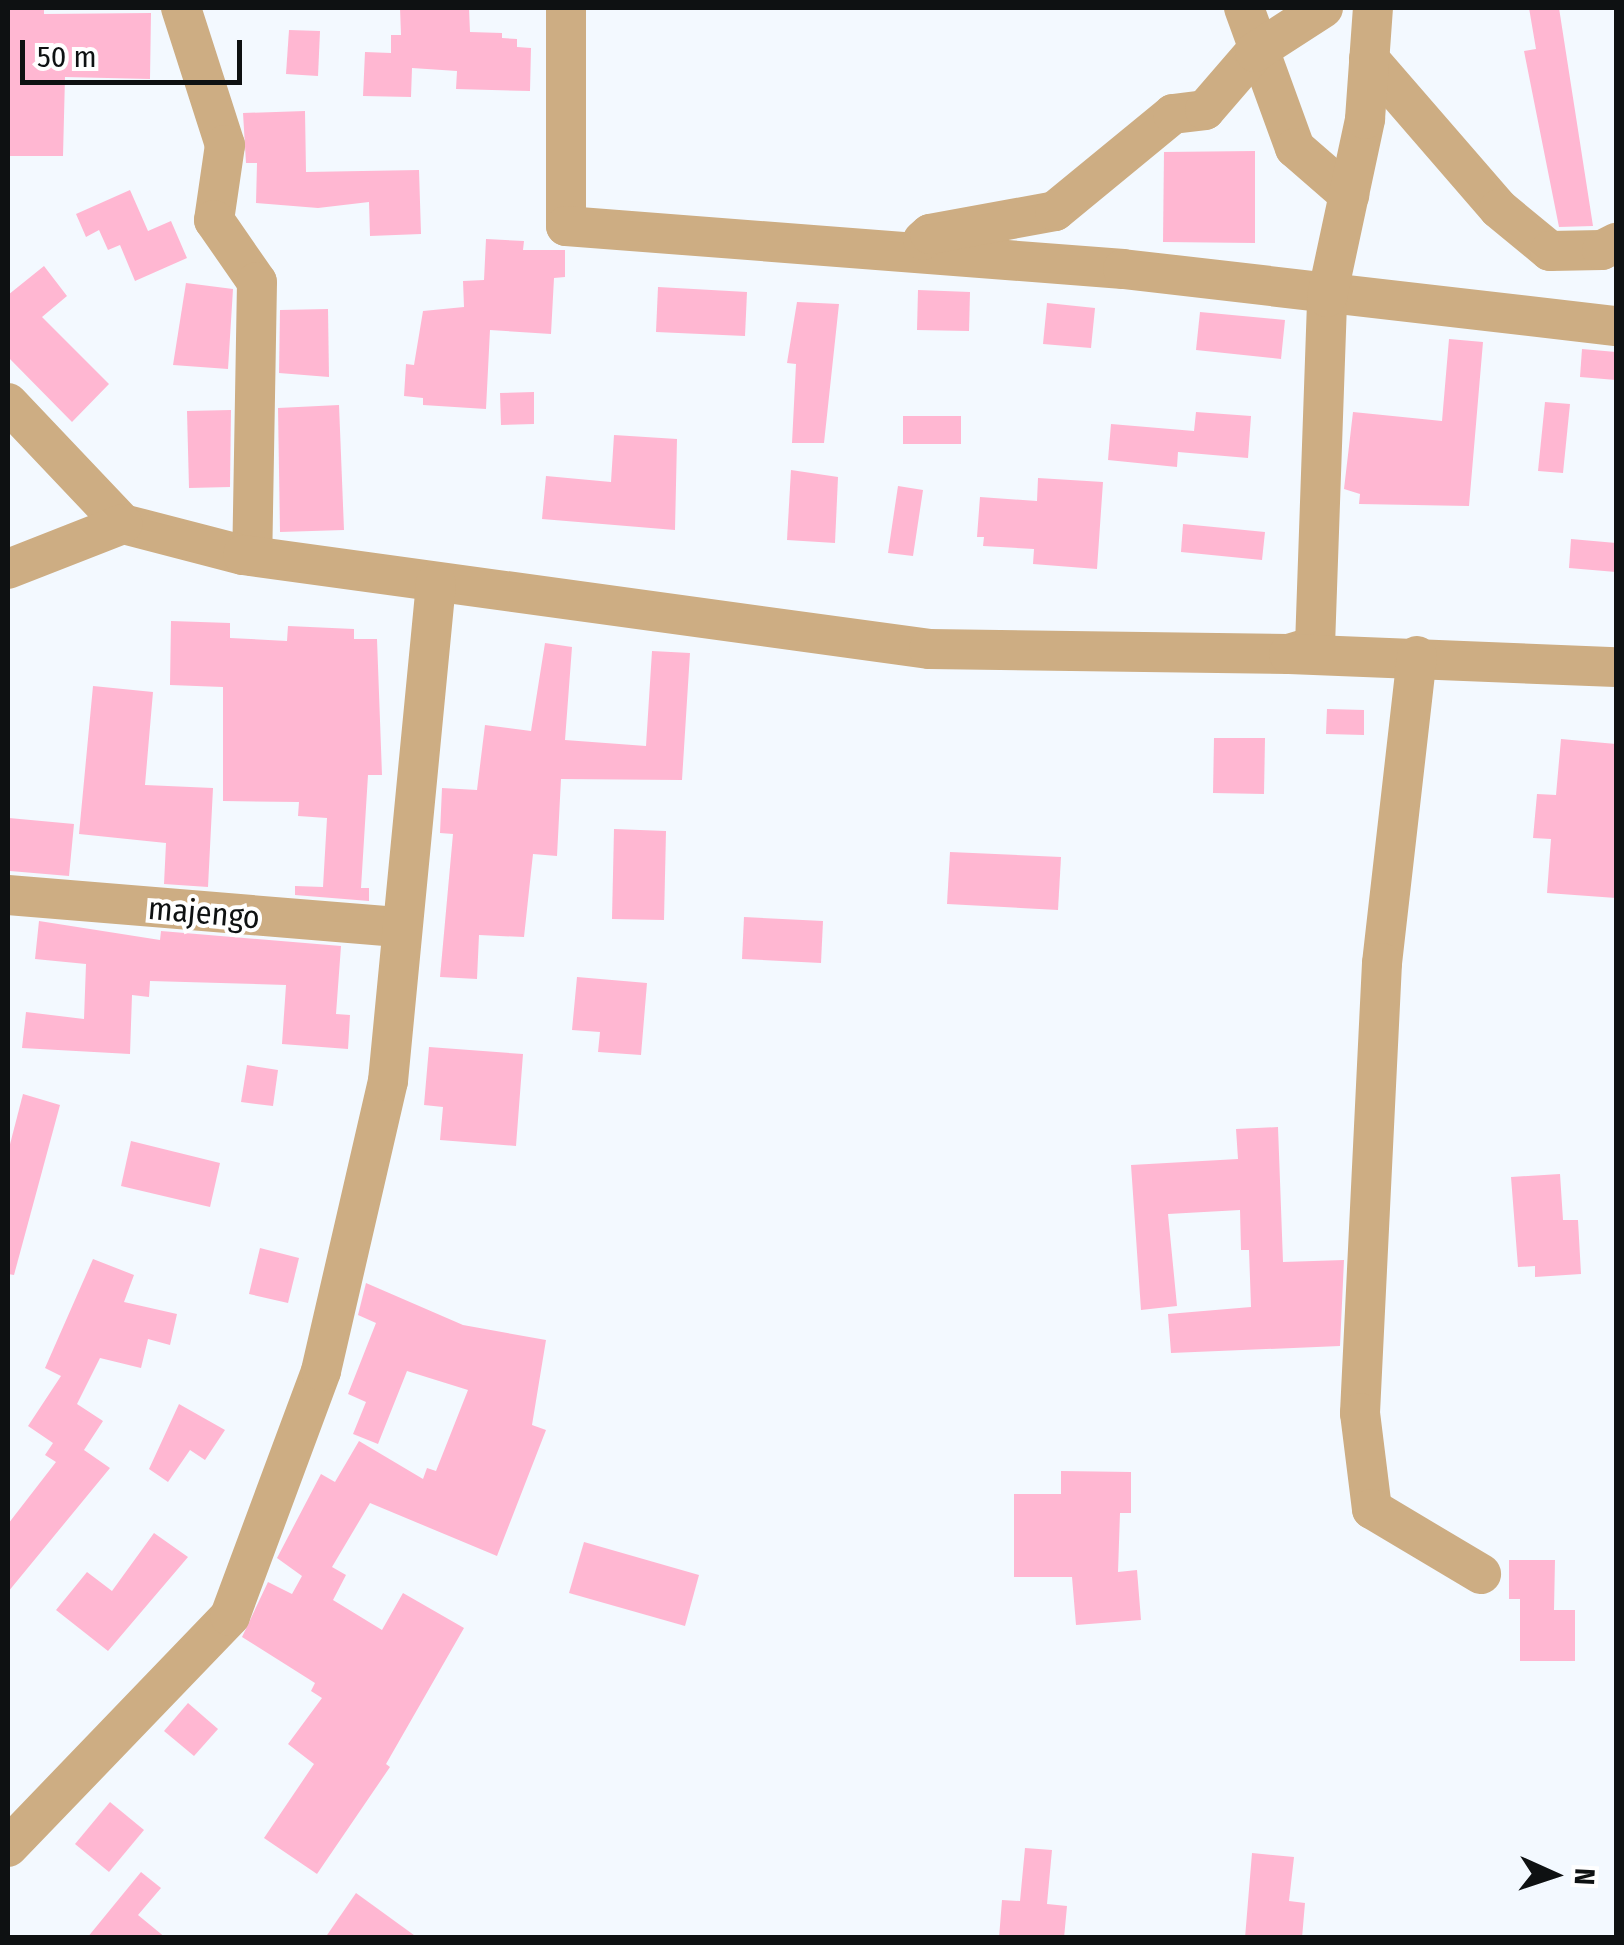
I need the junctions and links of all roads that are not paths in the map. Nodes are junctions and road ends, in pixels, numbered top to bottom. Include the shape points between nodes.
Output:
1 (181, 8) edge
2 (566, 8) edge
3 (1244, 8) edge
4 (1323, 8) edge
5 (1373, 8) edge
6 (1263, 47) junction
7 (1369, 59) junction
8 (1349, 195) junction
9 (1616, 243) edge
10 (913, 250) junction
11 (1326, 297) junction
12 (1616, 326) edge
13 (8, 403) edge
14 (123, 524) junction
15 (252, 556) junction
16 (8, 569) edge
17 (436, 583) junction
18 (1288, 654) junction
19 (1417, 656) junction
20 (1616, 667) edge
21 (8, 895) edge
22 (401, 927) junction
23 (1480, 1574) dead end
24 (8, 1847) edge

1 - 15 street via 225,145 214,220 257,282
2 - 10 street via 566,226
3 - 6 street
4 - 6 street
5 - 7 street
6 - 8 street via 1295,148
6 - 10 street via 1205,110 1173,114 1055,211 930,234
7 - 8 street
7 - 9 street via 1499,208 1550,251 1602,250
8 - 11 street
10 - 11 street
11 - 12 street
11 - 18 street via 1315,646
13 - 14 street
14 - 15 street
14 - 16 street
15 - 17 street
17 - 18 street via 929,649
17 - 22 street
18 - 19 street
19 - 20 street
19 - 23 street via 1382,964 1360,1413 1372,1509
21 - 22 street, majengo
22 - 24 street via 388,1081 322,1371 230,1616

